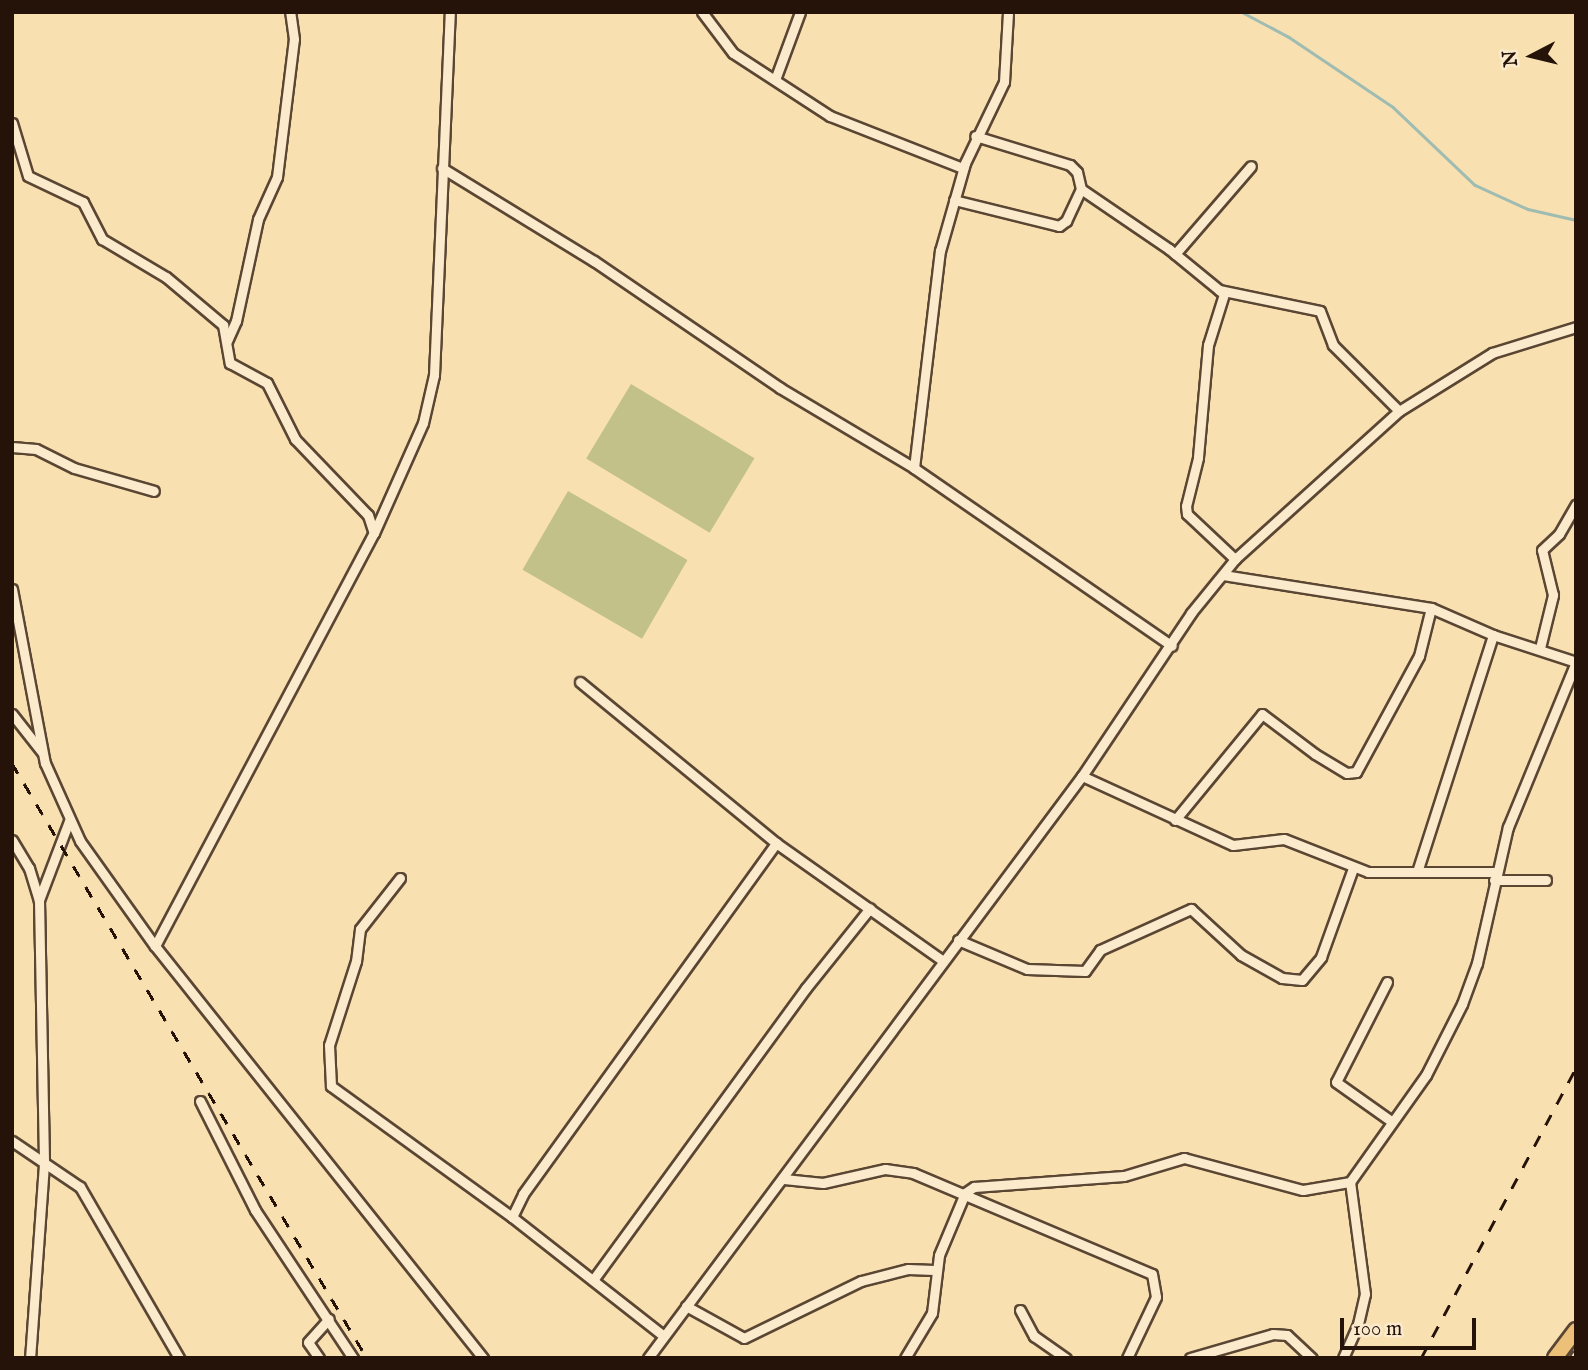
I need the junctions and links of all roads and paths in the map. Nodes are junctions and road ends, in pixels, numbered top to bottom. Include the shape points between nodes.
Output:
1 (290, 12) edge
2 (450, 12) edge
3 (702, 12) edge
4 (800, 12) edge
5 (1008, 12) edge
6 (776, 77) junction
7 (12, 123) edge
8 (975, 135) junction
9 (1251, 166) dead end
10 (442, 168) junction
11 (963, 168) junction
12 (1081, 189) junction
13 (954, 200) junction
14 (1175, 254) junction
15 (1219, 290) junction
16 (1576, 327) edge
17 (227, 341) junction
18 (1399, 411) junction
19 (12, 447) edge
20 (914, 468) junction
21 (154, 491) dead end
22 (1576, 504) edge
23 (374, 533) junction
24 (1235, 559) junction
25 (1223, 575) junction
26 (12, 589) edge
27 (1431, 608) junction
28 (1493, 635) junction
29 (1171, 646) junction
30 (1540, 648) junction
31 (580, 681) dead end
32 (12, 714) edge
33 (42, 752) junction
34 (1082, 776) junction
35 (1175, 820) junction
36 (69, 821) junction
37 (12, 840) edge
38 (776, 843) junction
39 (1353, 868) junction
40 (1417, 872) junction
41 (1494, 876) junction
42 (400, 878) dead end
43 (1546, 880) dead end
44 (39, 900) junction
45 (870, 908) junction
46 (958, 940) junction
47 (155, 946) junction
48 (943, 961) junction
49 (1387, 982) dead end
50 (200, 1101) dead end
51 (1391, 1121) junction
52 (12, 1141) edge
53 (44, 1164) junction
54 (784, 1179) junction
55 (1350, 1182) junction
56 (965, 1193) junction
57 (512, 1217) junction
58 (934, 1270) junction
59 (593, 1280) junction
60 (686, 1306) junction
61 (1020, 1310) dead end
62 (329, 1319) junction
63 (1576, 1330) edge
64 (664, 1336) junction
65 (30, 1358) edge
66 (179, 1358) edge
67 (319, 1358) edge
68 (353, 1358) edge
69 (483, 1358) edge
70 (648, 1358) edge
71 (905, 1358) edge
72 (1066, 1358) edge
73 (1127, 1358) edge
74 (1190, 1358) edge
75 (1311, 1358) edge
76 (1343, 1358) edge
77 (1555, 1358) edge

1 - 17 street via 294,39 277,177 258,219 236,321
2 - 10 street
3 - 6 street via 733,53
4 - 6 street
5 - 8 street via 1007,71
6 - 11 street via 830,116
7 - 17 street via 28,176 83,202 102,239 166,277 223,325
8 - 11 street
8 - 12 street via 1070,165
9 - 14 street
10 - 20 street via 594,261 779,388
10 - 23 street via 431,395
11 - 13 street
12 - 13 street via 1059,226
12 - 14 street
13 - 20 street via 930,313
14 - 15 street
15 - 18 street via 1320,310 1333,345
15 - 24 street via 1225,300 1208,345 1198,458 1186,506 1187,514
16 - 18 street via 1492,354
17 - 23 street via 230,363 267,383 295,439 368,515
18 - 24 street
19 - 21 street via 36,449 74,468
20 - 29 street
22 - 30 street via 1559,534 1542,550 1553,595
23 - 47 street
24 - 25 street
25 - 27 street
25 - 29 street
26 - 33 street
27 - 28 street
27 - 35 street via 1419,656 1356,772 1347,774 1262,714
28 - 30 street
28 - 40 street
29 - 34 street
30 - 41 street via 1576,662 1529,767
31 - 38 street
32 - 33 street
33 - 36 street
34 - 35 street
34 - 46 street
35 - 39 street via 1233,845 1275,838 1303,843
36 - 44 street
36 - 47 street
37 - 44 street via 29,868
38 - 45 street
38 - 57 street via 546,1161
39 - 40 street
39 - 46 street via 1321,957 1302,980 1282,978 1241,955 1191,909 1100,950 1085,971 1027,969
40 - 41 street
41 - 43 street
41 - 51 street via 1478,962 1462,1004 1441,1052
42 - 57 street via 360,929 356,961 329,1045 331,1086
44 - 53 street
45 - 48 street
45 - 59 street via 806,988
46 - 48 street
47 - 69 street
48 - 54 street
49 - 51 street via 1336,1082
50 - 62 street via 255,1210
51 - 55 street
52 - 53 street
53 - 65 street
53 - 66 street via 80,1187
54 - 56 street via 832,1183 872,1171 901,1170
54 - 60 street
55 - 56 street via 1303,1190 1184,1158 1140,1173 1058,1184 984,1185
55 - 76 street via 1365,1294 1359,1324
56 - 58 street
56 - 73 street via 1014,1219 1152,1274 1156,1297
57 - 59 street
58 - 60 street via 908,1269 861,1281 744,1338
58 - 71 street via 932,1312
59 - 64 street
60 - 64 street
61 - 72 street via 1034,1336
62 - 67 street via 309,1340
62 - 68 street
63 - 77 main road
64 - 70 street
74 - 75 street via 1273,1334 1287,1335

